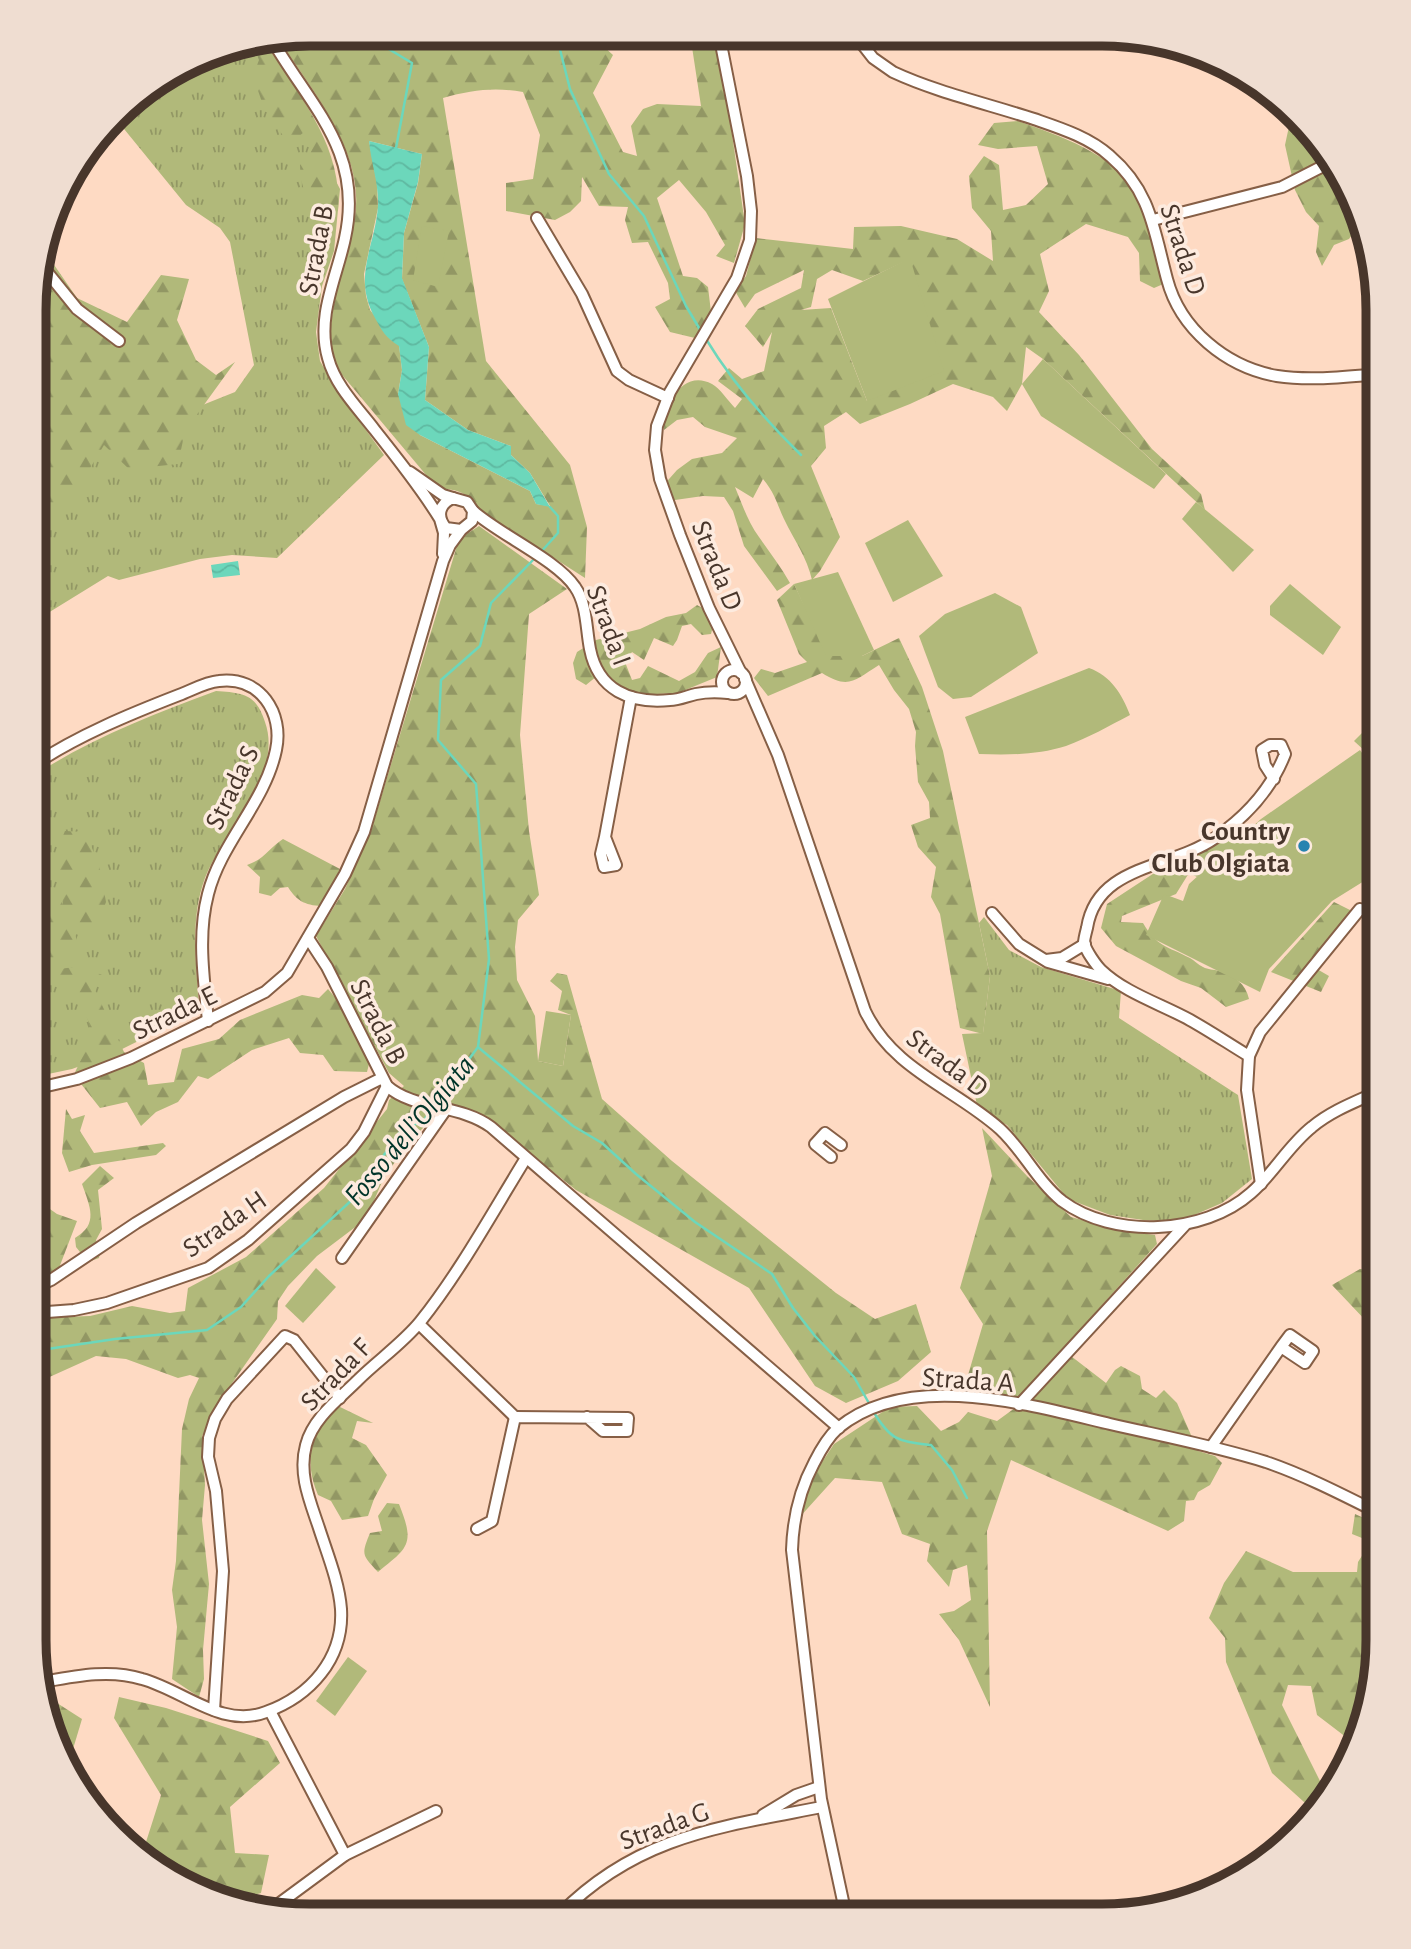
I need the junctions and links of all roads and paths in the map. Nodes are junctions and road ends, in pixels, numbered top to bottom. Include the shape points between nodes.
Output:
1 (721, 46) edge
2 (864, 46) edge
3 (277, 48) edge
4 (1323, 166) edge
5 (537, 218) dead end
6 (1153, 220) junction
7 (48, 273) edge
8 (119, 341) dead end
9 (1366, 375) edge
10 (668, 398) junction
11 (402, 466) junction
12 (453, 498) junction
13 (473, 511) junction
14 (440, 519) junction
15 (492, 527) junction
16 (463, 529) junction
17 (443, 561) junction
18 (723, 638) junction
19 (725, 674) junction
20 (743, 676) junction
21 (697, 693) junction
22 (730, 694) junction
23 (631, 697) junction
24 (771, 737) junction
25 (46, 758) edge
26 (1274, 779) dead end
27 (605, 837) dead end
28 (1360, 909) dead end
29 (992, 913) dead end
30 (308, 939) junction
31 (1085, 944) junction
32 (1063, 963) junction
33 (1114, 981) junction
34 (208, 1021) junction
35 (1249, 1056) junction
36 (384, 1082) junction
37 (46, 1086) edge
38 (1366, 1097) edge
39 (439, 1106) junction
40 (841, 1145) dead end
41 (831, 1157) dead end
42 (526, 1158) junction
43 (1261, 1184) junction
44 (1185, 1225) junction
45 (342, 1258) dead end
46 (46, 1282) edge
47 (46, 1312) edge
48 (418, 1324) junction
49 (1281, 1347) dead end
50 (340, 1398) junction
51 (1019, 1405) junction
52 (515, 1417) junction
53 (587, 1417) dead end
54 (839, 1427) junction
55 (1211, 1447) junction
56 (1366, 1507) edge
57 (477, 1529) dead end
58 (49, 1681) edge
59 (214, 1710) junction
60 (270, 1711) junction
61 (819, 1787) junction
62 (822, 1807) junction
63 (436, 1811) dead end
64 (758, 1818) junction
65 (345, 1855) junction
66 (282, 1902) edge
67 (571, 1904) edge
68 (844, 1904) edge

1 - 10 street, Strada D via 744,159 750,240 737,278
2 - 6 street, Strada D via 879,64 901,76 1090,142 1129,176
3 - 11 street, Strada B via 335,139 346,169 348,223 327,303 327,357 346,393
4 - 6 street via 1282,187
5 - 10 street via 582,294 617,371
6 - 9 street, Strada D via 1178,308 1200,337 1220,352 1275,375
7 - 8 street via 77,309
10 - 18 street, Strada D via 656,433 657,469
11 - 12 street, Strada B
11 - 14 street, Strada B
12 - 13 street via 467,502
12 - 14 street via 443,504
13 - 15 street, Strada I
13 - 16 street via 472,521
14 - 16 street via 446,528
14 - 17 street
15 - 16 street
15 - 23 street, Strada I via 555,568 577,590 599,675
16 - 17 street
17 - 30 street via 368,822
18 - 19 street, Strada D
18 - 20 street, Strada D
19 - 20 street via 734,670
19 - 21 street, Strada I
19 - 22 street via 722,687
20 - 22 street via 746,686
20 - 24 street, Strada D
21 - 22 street, Strada I
21 - 23 street, Strada I via 673,700
22 - 24 street, Strada D via 753,709
23 - 27 street
24 - 44 street, Strada D via 865,1011 885,1044 997,1126 1053,1192 1072,1207 1118,1223 1157,1228
25 - 34 street, Strada S via 215,681 251,685 270,704 278,732 273,762 222,858 205,905 202,948
26 - 31 street via 1258,802 1214,839 1126,874 1108,887 1089,911
28 - 35 street via 1260,1032
29 - 32 street via 1019,944 1043,960
30 - 34 street, Strada E via 277,984
30 - 36 street, Strada B
31 - 32 street
31 - 33 street via 1099,968
32 - 33 street
33 - 35 street
34 - 37 street, Strada E via 112,1066
35 - 43 street via 1247,1090
36 - 39 street, Strada B via 400,1095
36 - 46 street via 344,1097
36 - 47 street, Strada H via 364,1132 351,1149 221,1260 117,1301
38 - 43 street, Strada D via 1313,1126
39 - 42 street, Strada B via 480,1119
39 - 45 street
40 - 41 street via 825,1133 815,1144
42 - 48 street, Strada F
42 - 54 street, Strada B
43 - 44 street, Strada D via 1227,1210
44 - 51 street, Strada D
48 - 50 street, Strada F
48 - 52 street
49 - 55 street
50 - 59 street via 285,1336 226,1399 215,1419 208,1457 216,1491 223,1581
50 - 60 street, Strada F via 314,1426 303,1466 339,1596 337,1643 328,1665 312,1685
51 - 54 street, Strada A via 939,1395 906,1398
51 - 55 street, Strada A
52 - 53 street
52 - 57 street via 492,1521
54 - 61 street, Strada A via 808,1474 792,1532 794,1585
55 - 56 street, Strada A via 1298,1474
58 - 59 street, Strada F via 103,1674 131,1676
59 - 60 street, Strada F via 243,1717
60 - 65 street
61 - 62 street, Strada A
61 - 64 street, Strada G via 793,1796
62 - 64 street, Strada G
62 - 68 street, Strada A
63 - 65 street
64 - 67 street, Strada G via 630,1859
65 - 66 street

